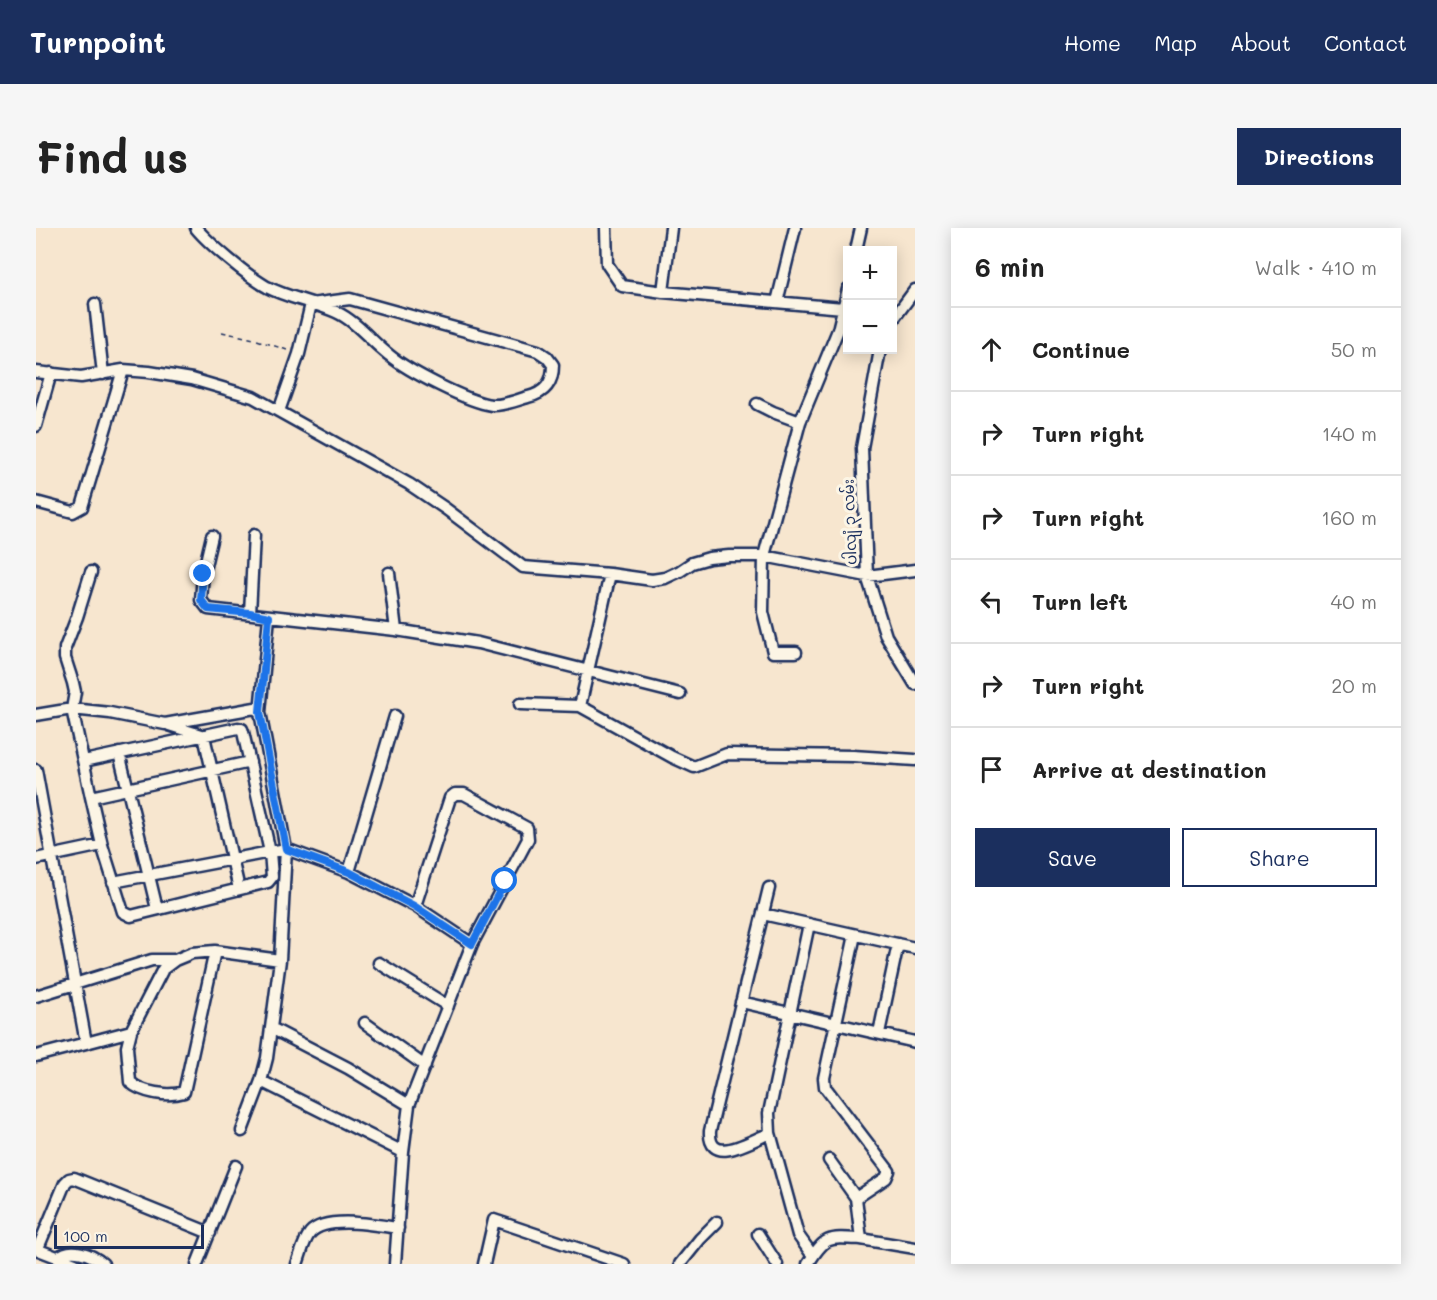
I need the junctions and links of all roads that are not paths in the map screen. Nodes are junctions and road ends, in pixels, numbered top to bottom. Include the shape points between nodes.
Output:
1 (196, 228) edge
2 (606, 228) edge
3 (671, 228) edge
4 (795, 228) edge
5 (861, 228) edge
6 (857, 246) edge
7 (915, 290) edge
8 (663, 292) junction
9 (777, 302) junction
10 (95, 304) dead end
11 (311, 304) junction
12 (843, 308) edge
13 (897, 314) edge
14 (843, 332) edge
15 (879, 354) edge
16 (123, 370) junction
17 (36, 372) edge
18 (51, 374) junction
19 (103, 374) junction
20 (757, 404) dead end
21 (279, 411) junction
22 (800, 422) junction
23 (36, 426) edge
24 (36, 502) edge
25 (254, 535) dead end
26 (212, 536) dead end
27 (764, 556) junction
28 (915, 570) edge
29 (91, 572) dead end
30 (389, 573) dead end
31 (610, 574) junction
32 (867, 576) junction
33 (250, 613) junction
34 (269, 617) junction
35 (396, 630) junction
36 (796, 652) dead end
37 (587, 669) junction
38 (915, 684) edge
39 (680, 694) dead end
40 (520, 704) dead end
41 (580, 706) junction
42 (72, 709) junction
43 (260, 712) junction
44 (36, 715) edge
45 (396, 716) dead end
46 (165, 724) junction
47 (204, 736) junction
48 (119, 753) junction
49 (915, 760) edge
50 (84, 761) junction
51 (250, 762) junction
52 (36, 770) edge
53 (212, 770) junction
54 (128, 789) junction
55 (38, 795) edge
56 (91, 797) junction
57 (102, 845) junction
58 (286, 849) junction
59 (270, 852) junction
60 (52, 856) junction
61 (36, 859) edge
62 (232, 859) junction
63 (349, 872) junction
64 (148, 875) junction
65 (113, 882) junction
66 (769, 888) dead end
67 (239, 889) junction
68 (414, 906) junction
69 (157, 909) junction
70 (763, 914) junction
71 (809, 924) junction
72 (855, 935) junction
73 (472, 944) junction
74 (898, 944) junction
75 (915, 948) edge
76 (215, 951) junction
77 (175, 960) junction
78 (279, 960) junction
79 (379, 963) dead end
80 (76, 983) junction
81 (36, 996) edge
82 (741, 1002) junction
83 (448, 1006) junction
84 (789, 1012) junction
85 (365, 1023) dead end
86 (836, 1024) junction
87 (271, 1028) junction
88 (131, 1031) junction
89 (879, 1033) junction
90 (915, 1042) edge
91 (86, 1043) junction
92 (36, 1056) edge
93 (425, 1066) junction
94 (261, 1081) junction
95 (409, 1105) junction
96 (242, 1131) dead end
97 (770, 1132) junction
98 (403, 1152) junction
99 (829, 1160) dead end
100 (236, 1166) dead end
101 (856, 1198) junction
102 (717, 1222) dead end
103 (398, 1228) junction
104 (210, 1233) junction
105 (758, 1234) dead end
106 (861, 1239) junction
107 (915, 1248) edge
108 (37, 1249) edge
109 (59, 1257) junction
110 (811, 1260) edge
111 (75, 1264) edge
112 (103, 1264) edge
113 (197, 1264) edge
114 (297, 1264) edge
115 (395, 1264) edge
116 (483, 1264) edge
117 (624, 1264) edge
118 (680, 1264) edge
119 (777, 1264) edge

1 - 11 street via 266,286
2 - 8 street via 608,264 622,286
3 - 8 street
4 - 9 street
5 - 6 street
7 - 13 street
8 - 9 street
9 - 12 street
10 - 19 street
11 - 11 street via 350,299 538,351 553,365 552,382 532,396 493,405 468,398 391,357 346,318
11 - 21 street
14 - 22 street
15 - 32 street, ပါလျံ ၃ လမ်း via 862,448
16 - 19 street
16 - 21 street via 192,380 253,397
16 - 24 street via 82,507 73,512
17 - 18 street
18 - 19 street
18 - 23 street
20 - 22 street
21 - 31 street via 409,484 523,567
22 - 27 street
25 - 33 street
26 - 33 street via 201,600 208,609
27 - 31 street via 710,558 652,580
27 - 32 street
27 - 36 street via 763,612 773,652
28 - 32 street
29 - 42 street via 64,648 75,692
30 - 35 street
31 - 37 street
32 - 38 street, ပါလျံ ၃ လမ်း via 886,636
33 - 34 street
34 - 35 street
34 - 43 street
35 - 37 street via 478,643
37 - 39 street
37 - 41 street
40 - 41 street
41 - 49 street via 694,767 727,754
42 - 44 street
42 - 46 street via 110,712
42 - 50 street
43 - 46 street via 255,708
43 - 58 street
45 - 63 street
46 - 47 street
47 - 48 street
47 - 51 street via 242,729
47 - 53 street
48 - 50 street
48 - 54 street
50 - 56 street
51 - 53 street
51 - 59 street
52 - 55 street
53 - 54 street
53 - 62 street
54 - 56 street
54 - 64 street
55 - 60 street
56 - 57 street
57 - 60 street
57 - 65 street
58 - 59 street
58 - 63 street
58 - 78 street
59 - 62 street
59 - 67 street via 270,882
60 - 61 street
60 - 80 street
62 - 64 street
62 - 67 street
63 - 68 street
64 - 65 street
64 - 69 street
65 - 69 street via 126,915
66 - 70 street
67 - 69 street
68 - 73 street
68 - 73 street via 450,798 455,794 464,794 527,828 528,839
70 - 71 street
70 - 82 street
71 - 72 street
71 - 84 street
72 - 74 street
72 - 86 street
73 - 83 street
74 - 75 street
74 - 89 street
76 - 77 street via 192,953
76 - 78 street
76 - 88 street via 184,1092 147,1091 130,1082 127,1047
77 - 80 street via 152,960
77 - 88 street via 163,969
78 - 87 street
79 - 83 street
80 - 81 street
80 - 91 street
82 - 84 street
82 - 97 street via 709,1140 720,1150 730,1150
83 - 93 street
84 - 86 street
84 - 97 street via 769,1113
85 - 93 street
86 - 89 street
86 - 101 street via 825,1087 889,1171 886,1178
87 - 94 street
87 - 95 street
88 - 91 street
89 - 90 street
91 - 92 street
93 - 95 street
94 - 96 street
94 - 98 street
95 - 98 street
97 - 110 street via 798,1235
98 - 103 street
99 - 101 street
100 - 104 street
101 - 106 street
102 - 118 street
103 - 114 street via 329,1223 318,1226 310,1234
103 - 115 street
104 - 108 street via 74,1178 65,1184
104 - 113 street
105 - 119 street
106 - 107 street
106 - 110 street via 827,1240
108 - 109 street
109 - 111 street
109 - 112 street via 74,1251
116 - 117 street via 494,1220

